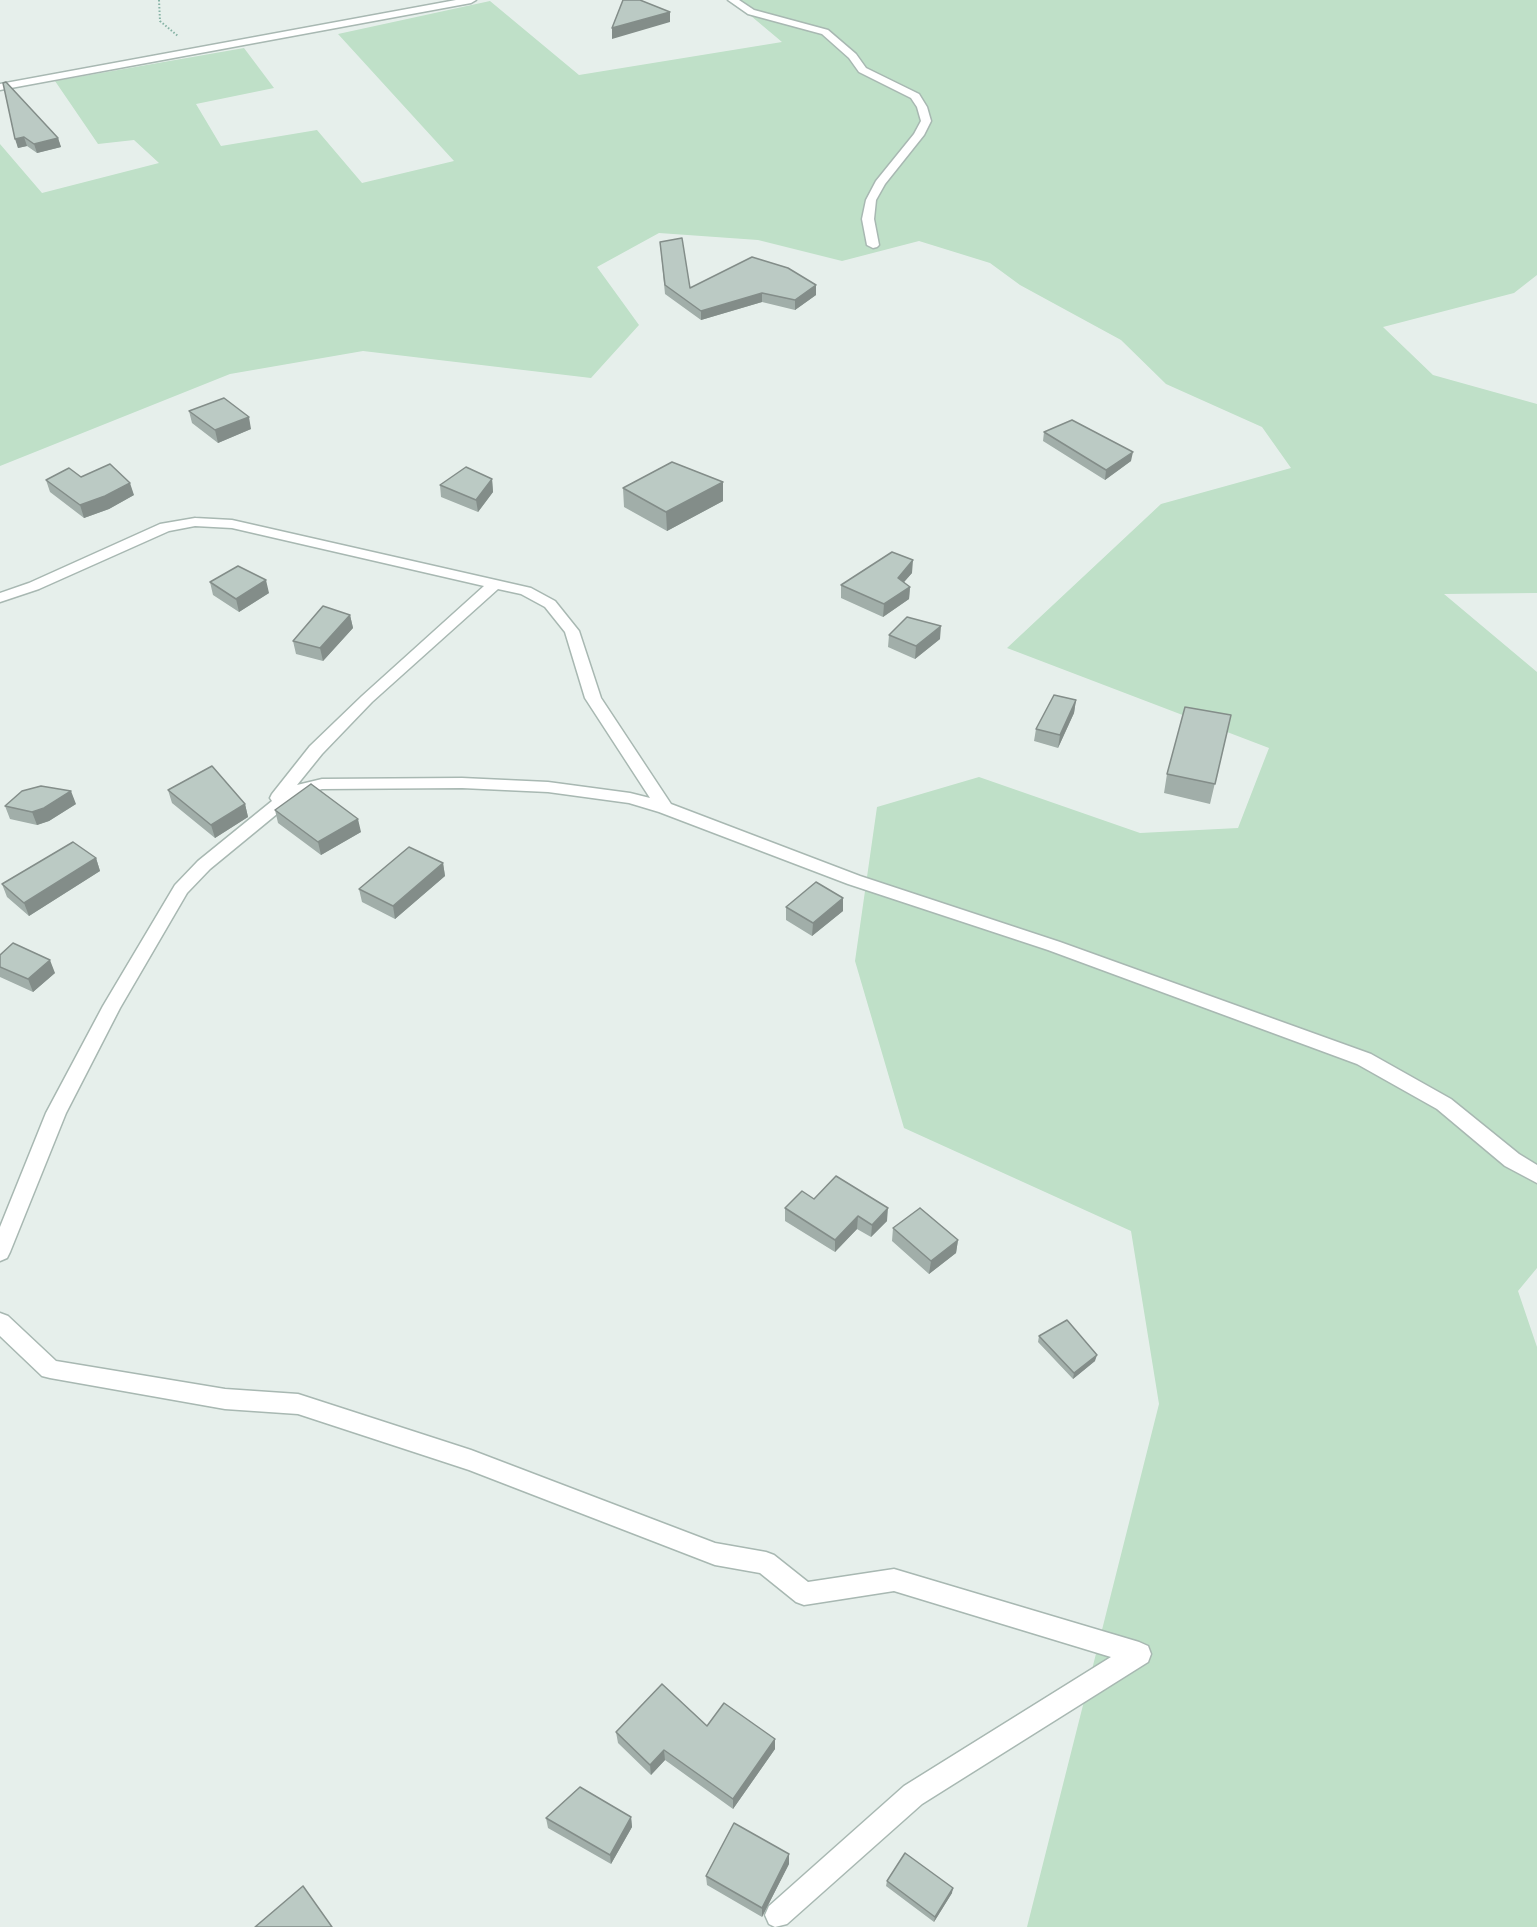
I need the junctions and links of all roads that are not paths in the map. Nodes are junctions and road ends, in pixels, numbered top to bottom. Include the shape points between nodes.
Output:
1 (471, 0) edge
2 (734, 0) edge
3 (0, 87) edge
4 (873, 245) dead end
5 (495, 584) junction
6 (0, 597) edge
7 (665, 808) junction
8 (264, 816) junction
9 (1537, 1175) edge
10 (0, 1252) edge
11 (0, 1322) edge
12 (778, 1915) dead end

1 - 3 street
2 - 4 street via 751,12 825,33 853,56 862,70 915,96 922,107 926,121 919,135 871,200 867,219
5 - 6 street via 232,524 195,522 165,527 34,586
5 - 7 street via 526,591 550,604 572,631 593,698
5 - 8 street via 316,750
7 - 8 street via 630,798 548,787 322,784 299,790
7 - 9 street via 854,880 1054,946 1364,1059 1444,1104 1512,1160
8 - 10 street via 204,865 167,909 56,1113
11 - 12 street via 50,1369 225,1399 298,1404 471,1460 715,1554 766,1563 804,1594 894,1580 1139,1654 913,1795

